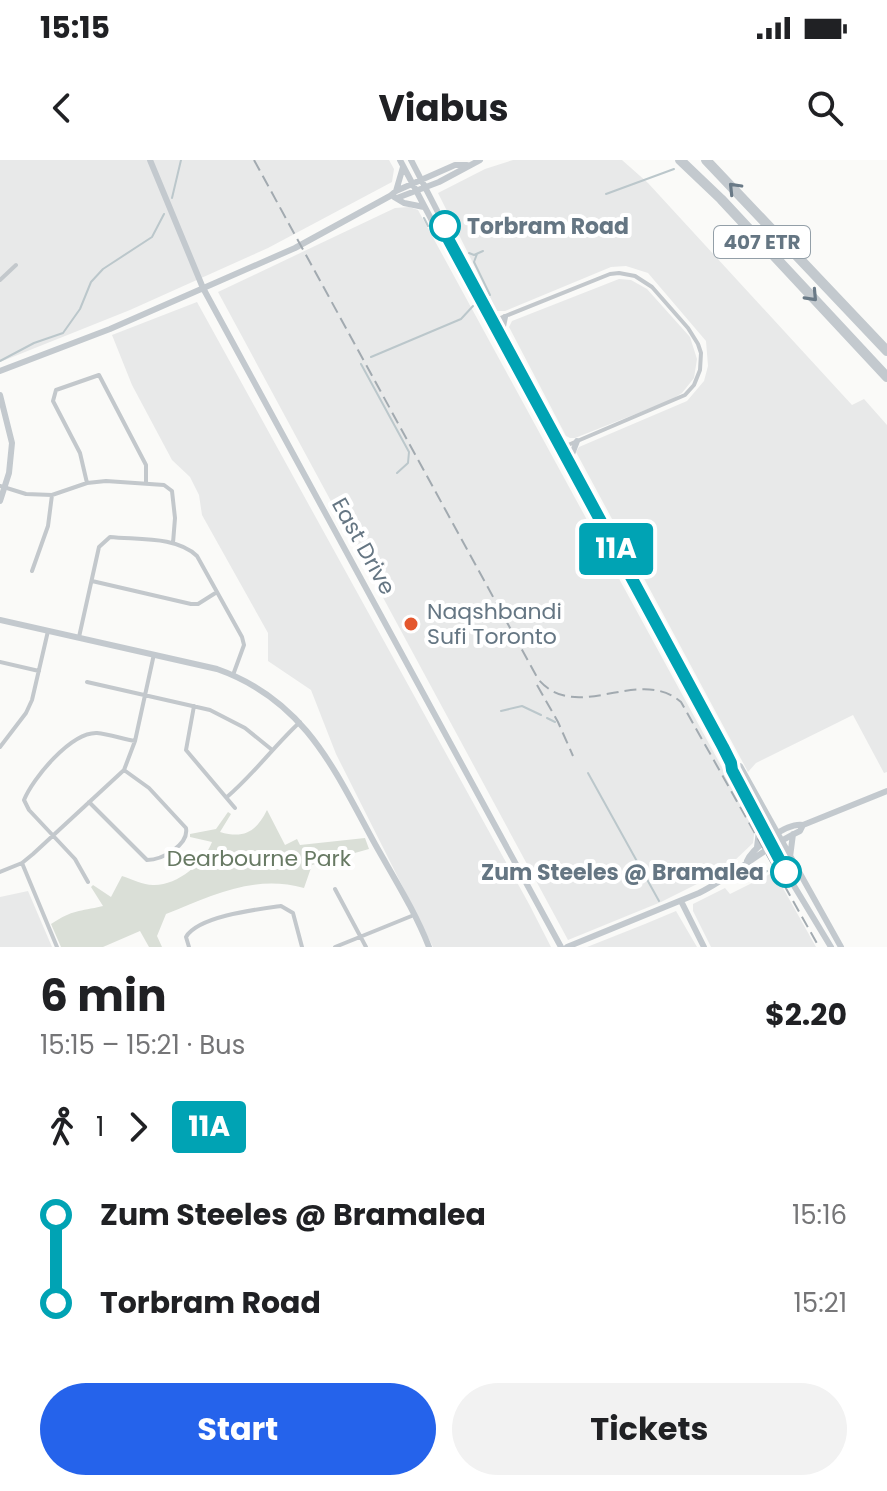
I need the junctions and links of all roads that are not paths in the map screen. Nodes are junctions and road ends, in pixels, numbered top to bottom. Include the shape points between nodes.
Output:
1 (150, 160) edge
2 (480, 160) edge
3 (680, 160) edge
4 (706, 160) edge
5 (402, 163) edge
6 (413, 163) edge
7 (467, 165) junction
8 (444, 170) junction
9 (421, 179) junction
10 (414, 187) junction
11 (425, 187) junction
12 (394, 195) junction
13 (424, 207) junction
14 (446, 235) junction
15 (16, 265) dead end
16 (0, 280) edge
17 (203, 288) junction
18 (505, 317) junction
19 (493, 321) junction
20 (501, 336) junction
21 (887, 351) edge
22 (0, 371) edge
23 (887, 377) edge
24 (0, 395) edge
25 (0, 402) edge
26 (577, 441) junction
27 (561, 448) junction
28 (569, 462) junction
29 (87, 483) junction
30 (146, 483) junction
31 (2, 487) edge
32 (52, 495) junction
33 (0, 501) edge
34 (173, 543) junction
35 (32, 571) dead end
36 (92, 581) junction
37 (217, 592) junction
38 (0, 620) edge
39 (48, 631) junction
40 (79, 637) junction
41 (154, 654) junction
42 (0, 662) edge
43 (39, 671) junction
44 (233, 675) junction
45 (87, 682) dead end
46 (145, 694) junction
47 (194, 706) junction
48 (300, 722) junction
49 (135, 741) junction
50 (0, 747) edge
51 (271, 749) junction
52 (731, 763) junction
53 (124, 770) junction
54 (887, 791) edge
55 (227, 797) junction
56 (89, 802) junction
57 (235, 808) dead end
58 (760, 823) junction
59 (771, 823) junction
60 (792, 830) junction
61 (53, 836) junction
62 (779, 838) junction
63 (771, 843) junction
64 (757, 847) junction
65 (759, 855) junction
66 (790, 857) junction
67 (747, 861) junction
68 (779, 861) junction
69 (22, 863) junction
70 (0, 872) edge
71 (88, 882) dead end
72 (335, 889) dead end
73 (681, 901) junction
74 (414, 915) junction
75 (361, 937) junction
76 (57, 947) edge
77 (189, 947) edge
78 (302, 947) edge
79 (335, 947) edge
80 (366, 947) edge
81 (429, 947) edge
82 (561, 947) edge
83 (567, 947) edge
84 (704, 947) edge
85 (831, 947) edge
86 (841, 947) edge

1 - 17 main road, East Drive
2 - 7 main road
3 -> 23 highway, 407 ETR
21 -> 4 highway, 407 ETR
5 - 10 main road
5 - 12 main road
6 - 8 main road via 425,170
6 - 9 main road
7 - 8 main road
7 - 11 main road
8 - 9 main road
9 - 10 main road
9 - 11 main road
10 - 11 main road
10 - 12 main road
10 - 13 main road
11 - 14 main road
12 - 13 main road
12 - 17 main road via 300,246
13 - 14 main road via 438,232
14 - 19 main road
15 - 16 street
17 - 22 main road
17 - 82 main road, East Drive
18 - 19 street
18 - 20 main road
18 - 26 street via 619,273 646,281 694,337 701,353 700,370 685,395
19 - 20 main road
20 - 27 main road
24 - 25 main road
25 - 31 main road via 12,443
26 - 27 street
26 - 28 main road
27 - 28 main road
28 - 52 main road
29 - 30 street
29 - 30 street via 80,453 53,395 99,375 146,465
29 - 32 street
30 - 34 street via 172,491
31 - 32 street
31 - 33 main road
32 - 35 street via 48,526
34 - 36 street via 110,537 99,547
34 - 37 street via 197,556
36 - 37 street via 191,604
36 - 40 street
37 - 44 street via 244,645
38 - 39 main road
39 - 40 main road
39 - 43 street
40 - 41 main road
41 - 44 main road
41 - 46 street
42 - 43 street
43 - 50 street via 26,713
44 - 48 main road via 273,697
45 - 46 street
46 - 47 street
46 - 49 street
47 - 51 street via 230,719
47 - 55 street via 186,750
48 - 51 street
48 - 74 main road via 327,757
49 - 53 street
49 - 61 street via 88,734 49,764 24,800
51 - 55 street
52 - 58 main road
52 - 59 main road via 740,766
53 - 56 street
53 - 56 street via 186,828 183,843 147,860
54 - 60 main road
55 - 57 street
56 - 61 street
58 - 63 main road
58 - 64 main road
59 - 60 main road
59 - 62 main road
60 - 62 main road
60 - 66 main road
61 - 69 street
61 - 71 street
62 - 63 main road
62 - 66 main road
63 - 64 main road
63 - 65 main road
63 - 68 main road
64 - 67 main road
65 - 67 main road
65 - 68 main road
66 - 86 main road
67 - 73 main road
68 - 85 main road
69 - 70 street
69 - 76 street
72 - 75 street
73 - 83 main road
73 - 84 main road
74 - 75 street
74 - 81 main road
75 - 79 street
75 - 80 street
77 - 78 street via 186,937 195,928 229,914 281,906 293,913

